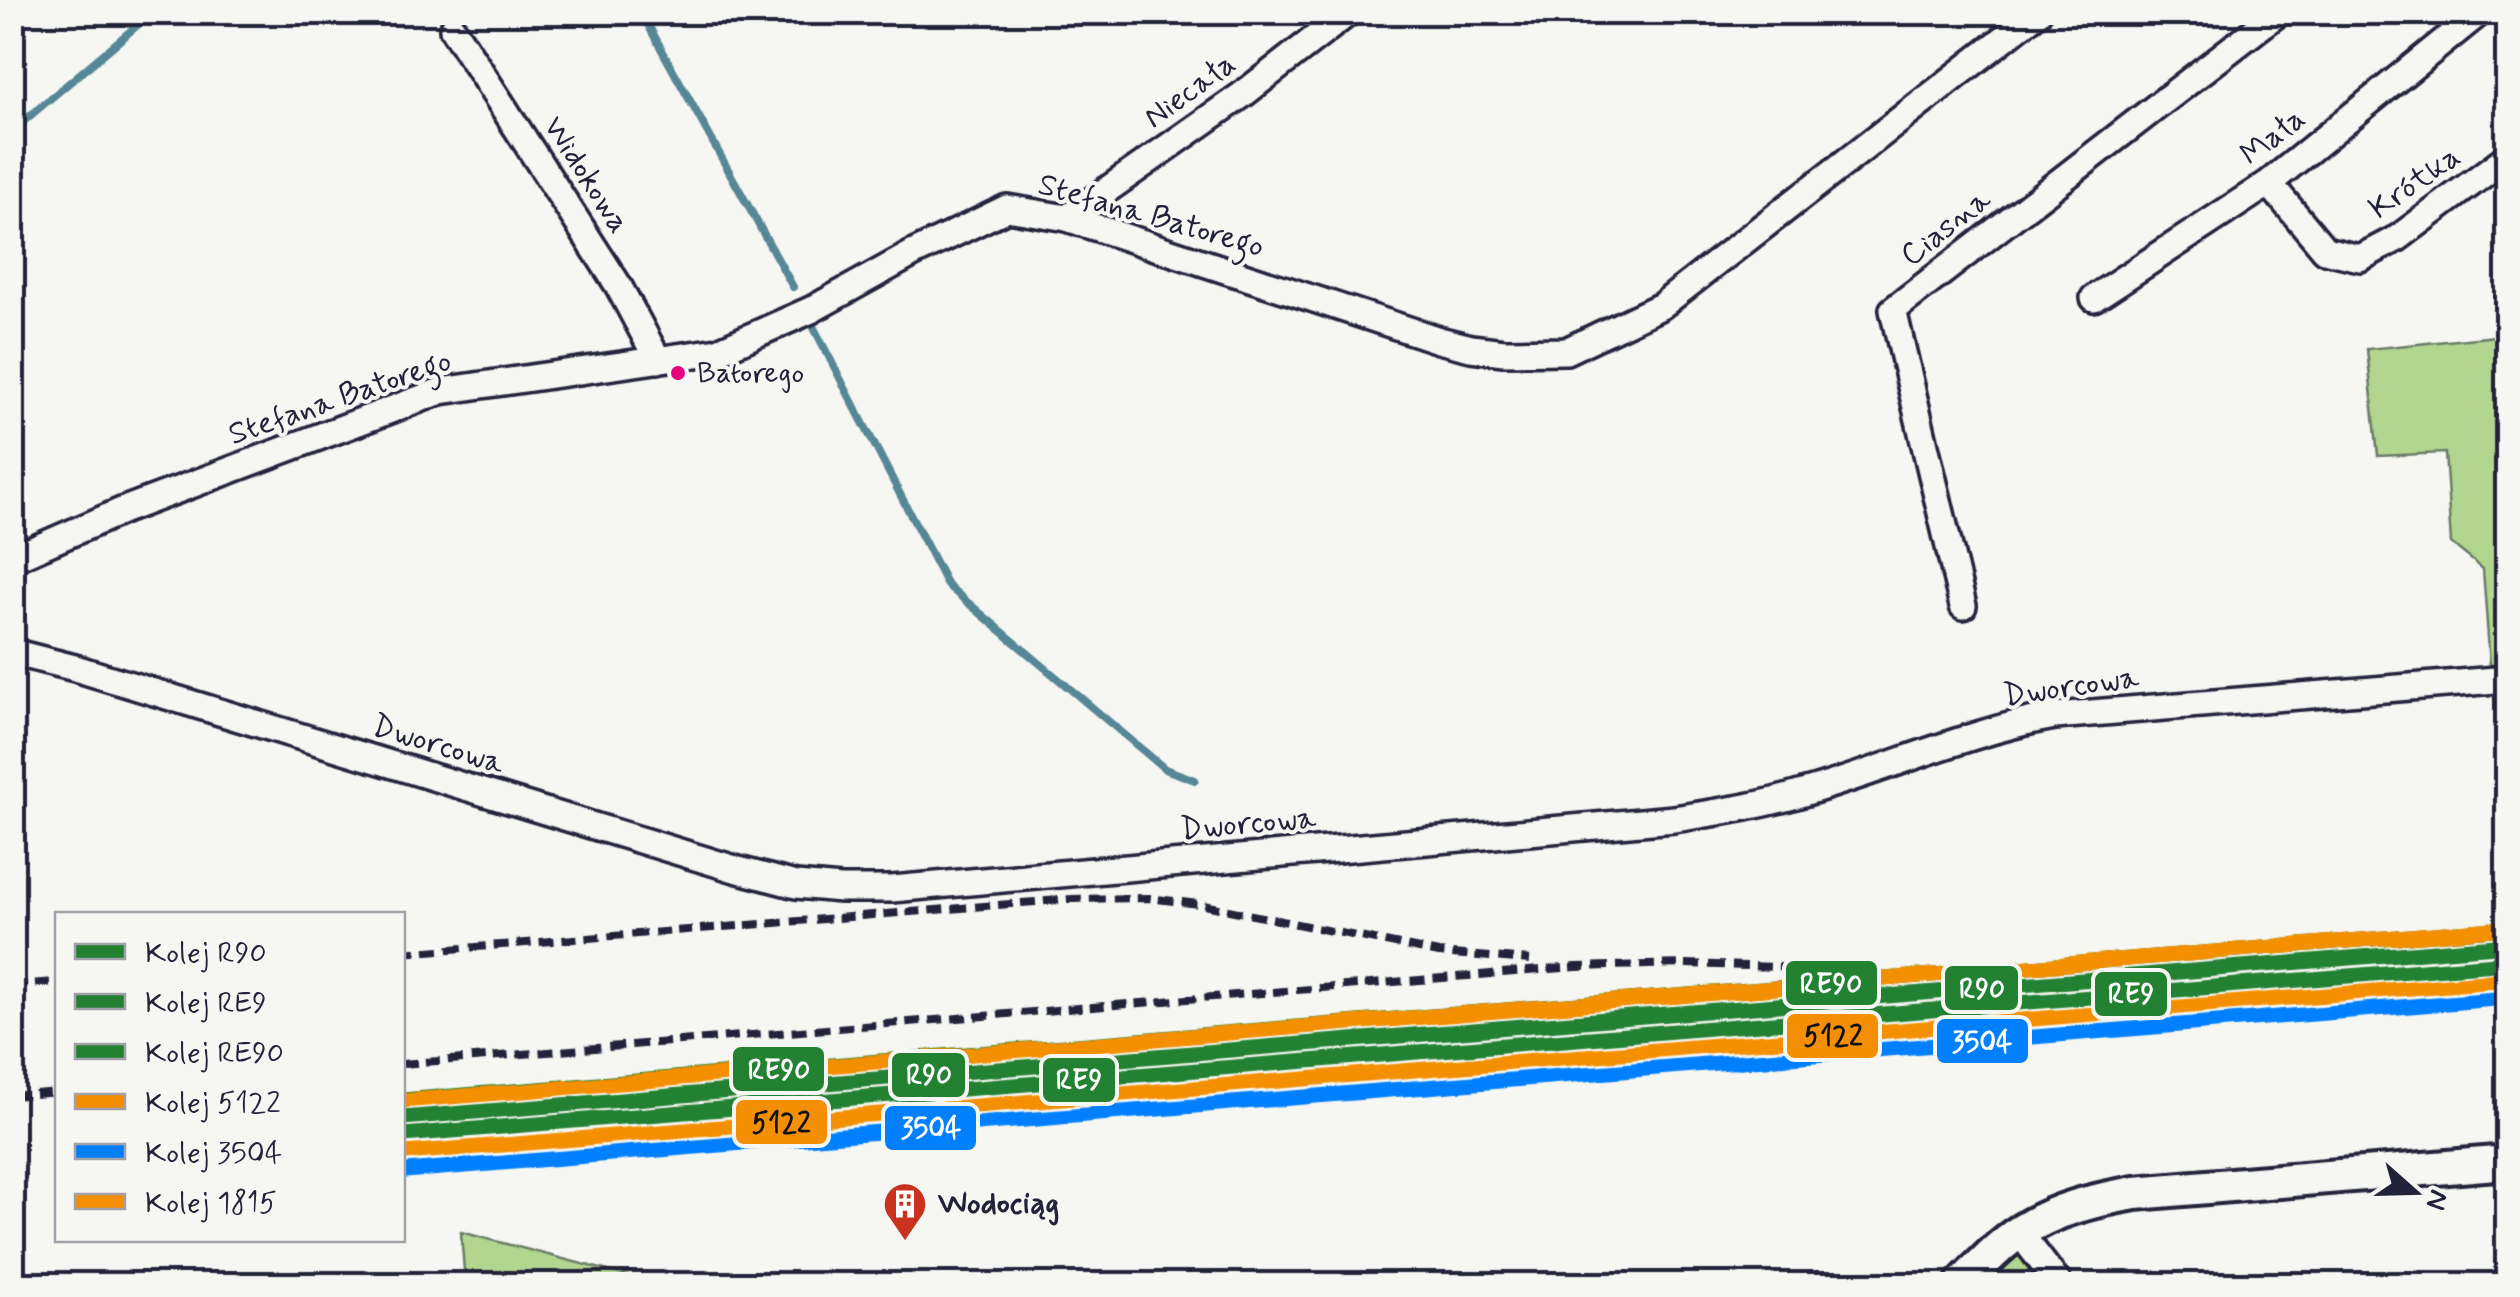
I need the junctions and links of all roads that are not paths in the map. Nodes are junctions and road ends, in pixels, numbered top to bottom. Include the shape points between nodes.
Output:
1 (1349, 12) edge
2 (2038, 12) edge
3 (2279, 12) edge
4 (2480, 12) edge
5 (452, 29) dead end
6 (2508, 156) edge
7 (2269, 184) junction
8 (1067, 218) junction
9 (2094, 298) dead end
10 (658, 360) junction
11 (12, 559) edge
12 (1963, 606) dead end
13 (12, 652) edge
14 (2508, 679) edge
15 (2508, 1162) edge
16 (2018, 1232) junction
17 (1962, 1284) edge
18 (2059, 1284) edge

1 - 8 street, Niecała
2 - 8 street, Stefana Batorego via 1661,306 1566,351 1504,352 1439,340
3 - 12 street, Ciasna via 1893,310
4 - 7 street, Mała
5 - 10 street, Widokowa via 618,285
6 - 7 street, Krótka via 2398,238 2360,258 2325,250
7 - 9 street, Mała
8 - 10 street, Stefana Batorego via 1007,208 718,351
10 - 11 street, Stefana Batorego via 441,391
13 - 14 street, Dworcowa via 735,870 841,889 1674,819 1787,798 2055,716
15 - 16 main road via 2135,1192 2053,1214
16 - 17 main road
16 - 18 street

